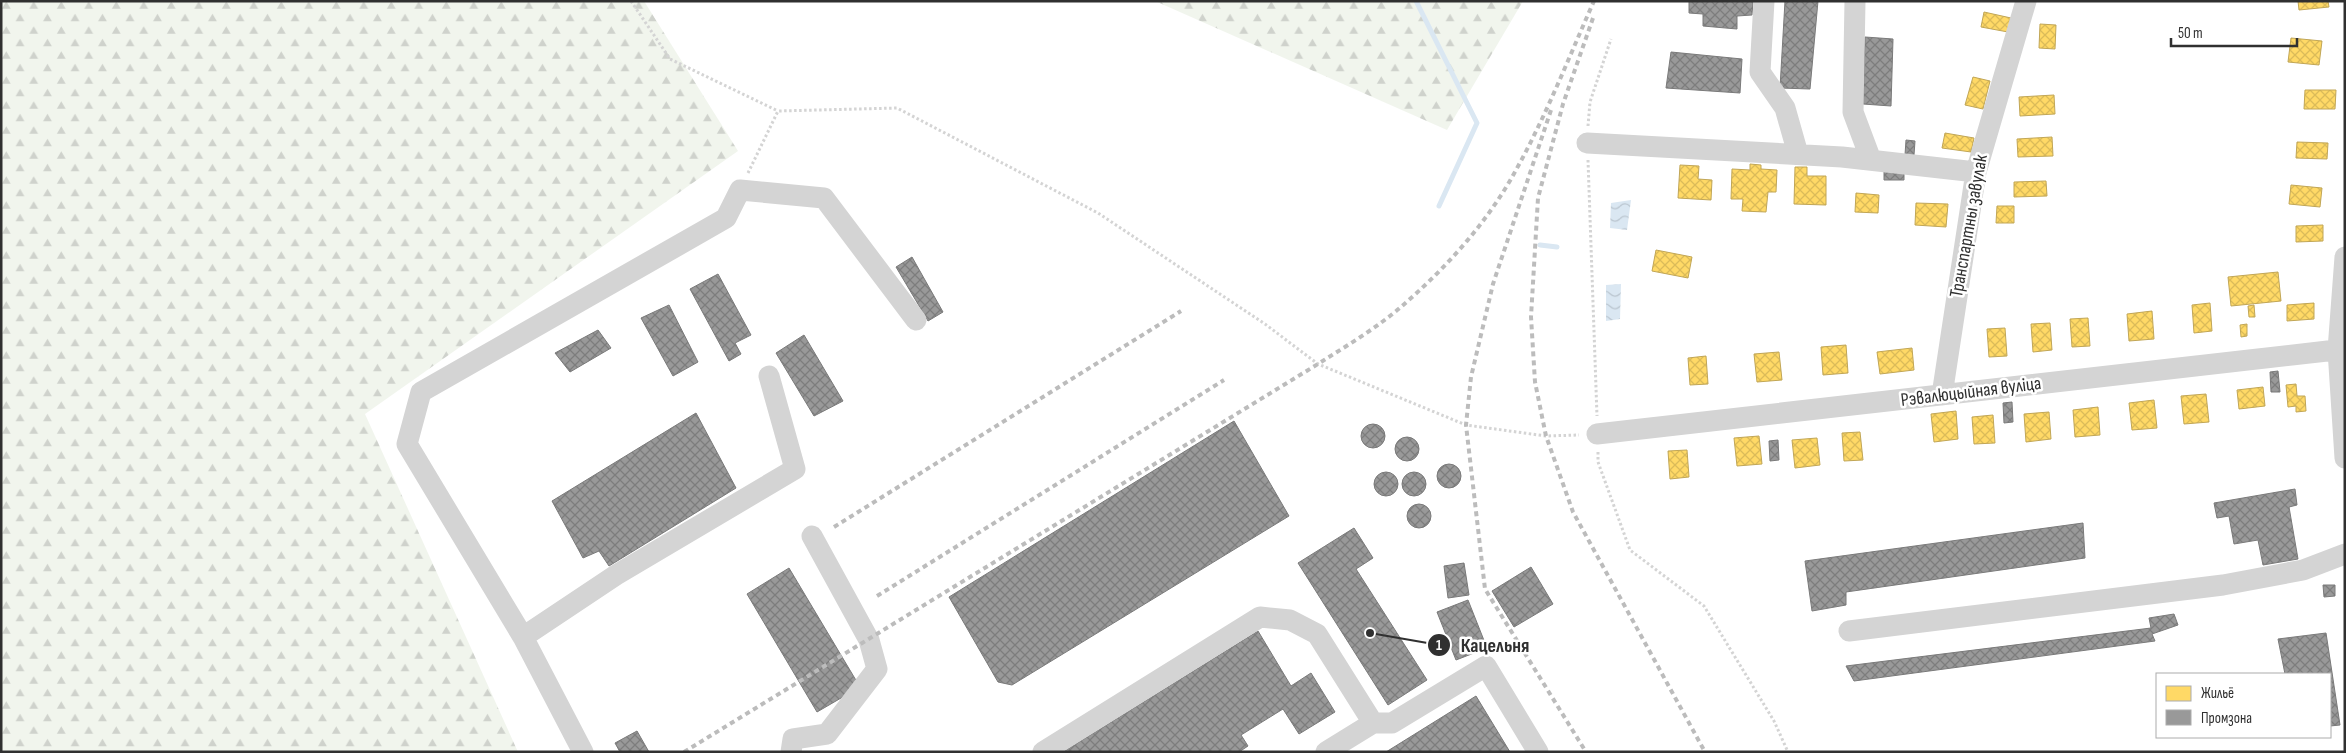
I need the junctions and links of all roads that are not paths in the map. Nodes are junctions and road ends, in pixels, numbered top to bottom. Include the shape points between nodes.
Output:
1 (1764, 1) edge
2 (1856, 1) edge
3 (2026, 1) edge
4 (1587, 143) road end
5 (1798, 154) junction
6 (1871, 160) junction
7 (1976, 172) junction
8 (2345, 256) edge
9 (916, 320) dead end
10 (2341, 349) edge
11 (769, 376) dead end
12 (1942, 395) junction
13 (1598, 434) road end
14 (2345, 458) edge
15 (812, 536) dead end
16 (2345, 554) edge
17 (1849, 631) dead end
18 (523, 637) junction
19 (1373, 723) junction
20 (583, 752) edge
21 (791, 752) edge
22 (1043, 752) edge
23 (1326, 752) edge
24 (1538, 752) edge

1 - 5 street via 1760,72 1785,108
2 - 6 street via 1853,112
3 - 7 street, Транспартны завулак
4 - 5 street
5 - 6 street
6 - 7 street
7 - 12 street, Транспартны завулак
8 - 10 street
9 - 18 street via 824,198 740,190 726,218 422,392 407,444
10 - 12 street, Рэвалюцыйная вуліца
10 - 14 street
11 - 18 street via 794,469 616,575
12 - 13 street, Рэвалюцыйная вуліца
15 - 21 street via 869,640 877,669 827,734 794,739
16 - 17 street via 2303,570 2223,585
18 - 20 street
19 - 22 street via 1317,634 1290,620 1260,616
19 - 23 street
19 - 24 street via 1392,723 1486,666

